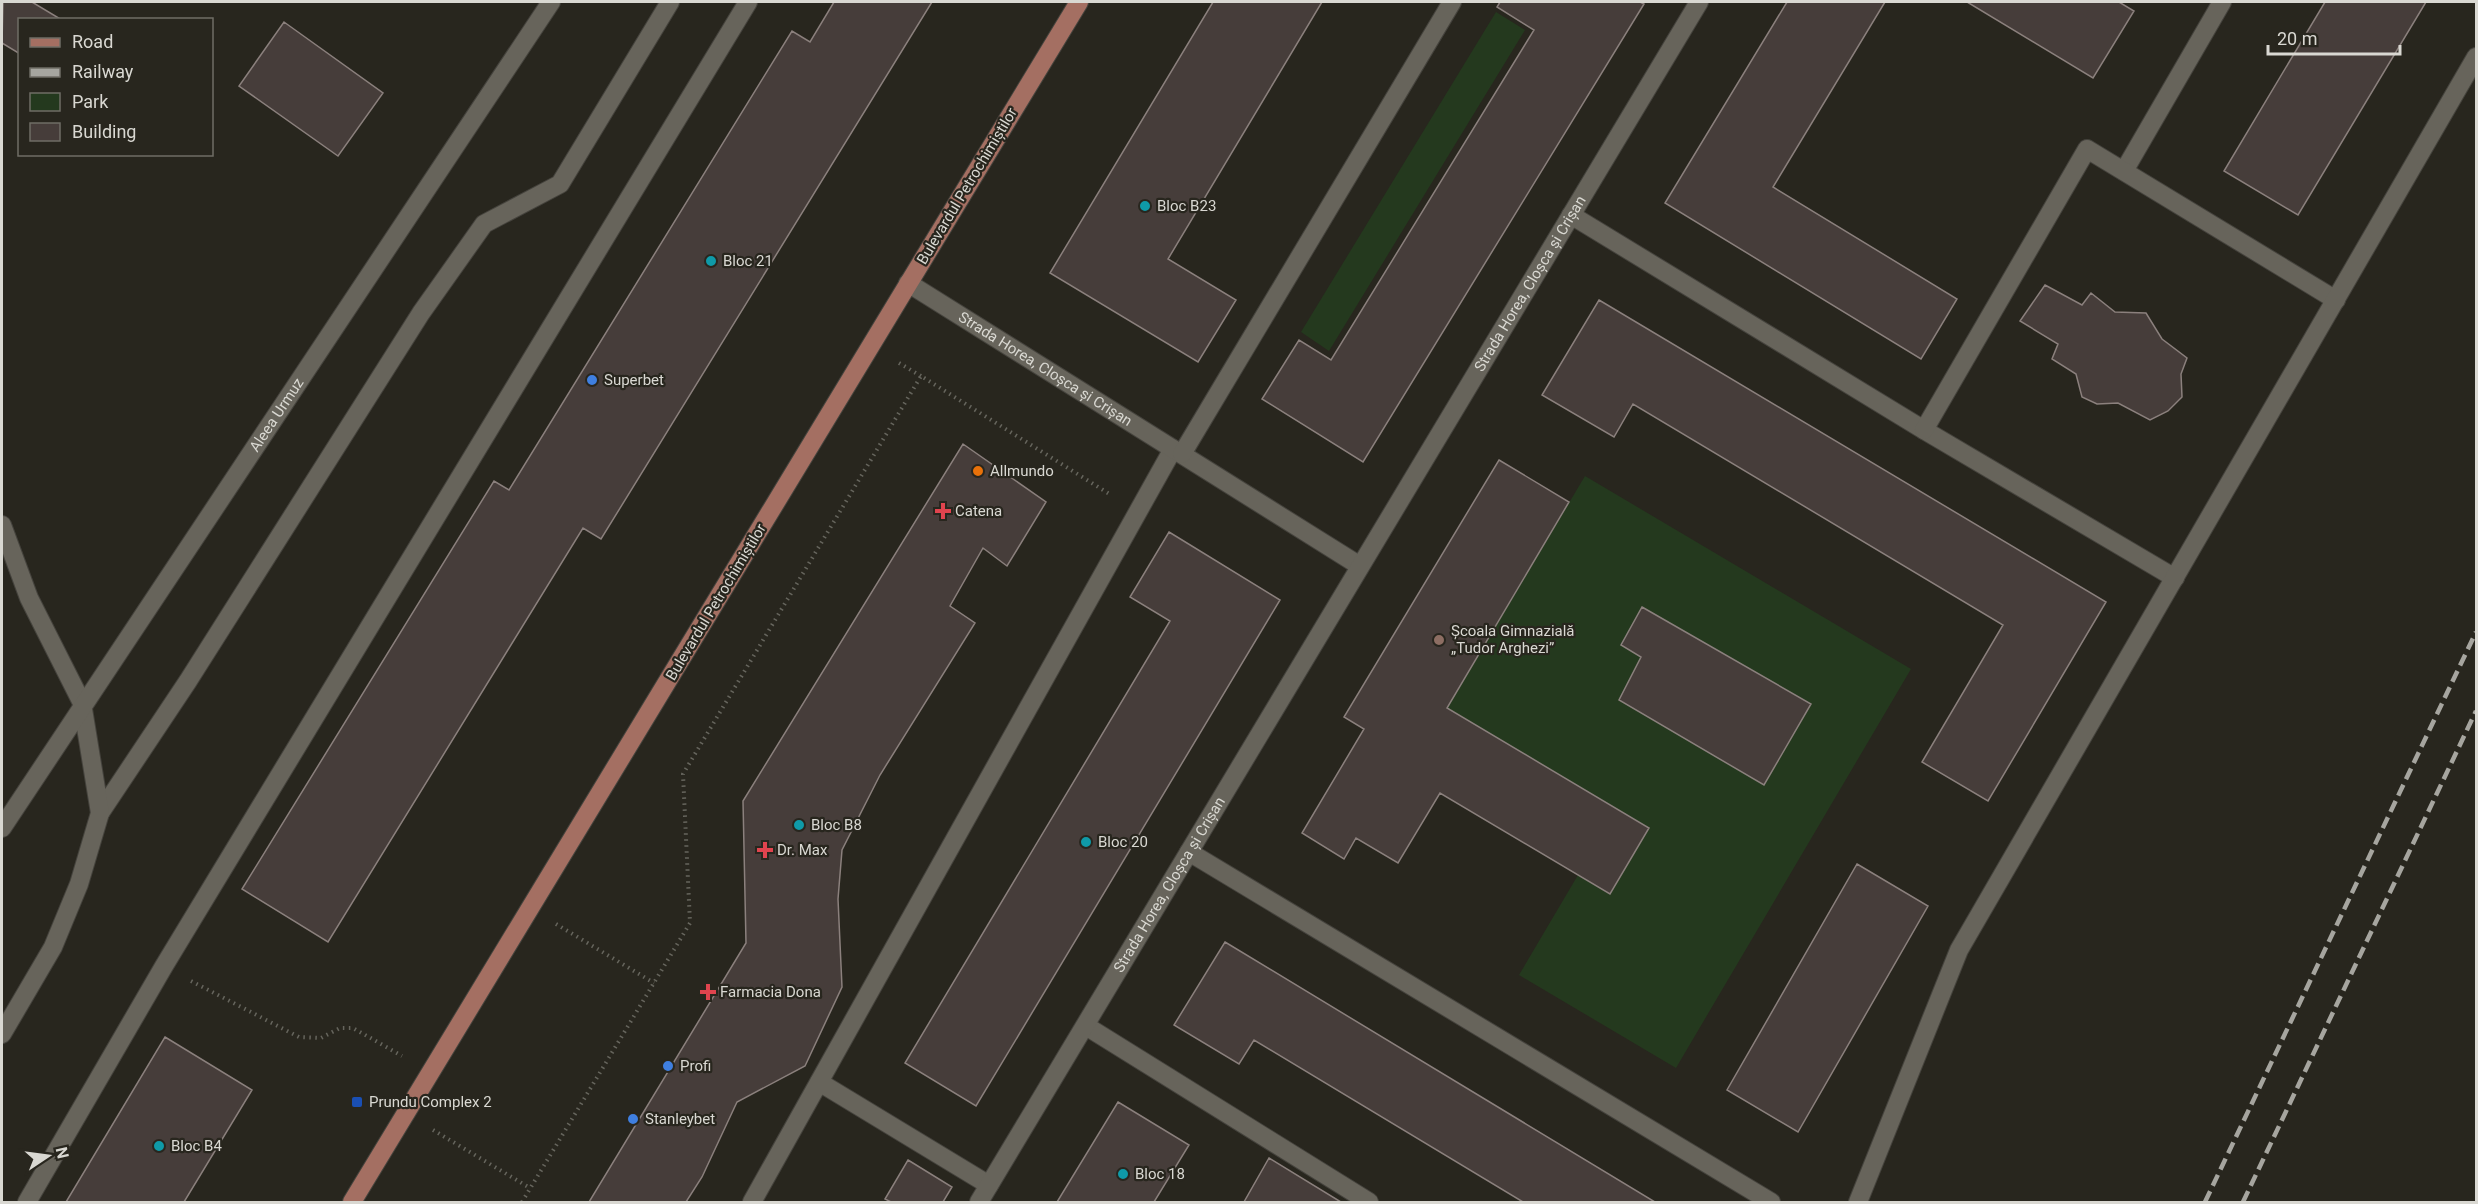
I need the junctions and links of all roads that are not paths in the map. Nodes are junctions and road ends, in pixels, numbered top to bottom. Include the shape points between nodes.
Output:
1 (550, 2) edge
2 (670, 2) edge
3 (748, 2) edge
4 (1079, 2) edge
5 (1452, 2) edge
6 (1699, 2) edge
7 (2222, 2) edge
8 (2476, 57) edge
9 (2124, 171) junction
10 (1571, 214) junction
11 (908, 283) junction
12 (2336, 300) junction
13 (1924, 430) junction
14 (1178, 452) junction
15 (2, 525) edge
16 (1360, 566) junction
17 (2175, 578) junction
18 (82, 703) junction
19 (100, 813) junction
20 (2, 828) edge
21 (1189, 852) junction
22 (1086, 1026) junction
23 (2, 1034) edge
24 (819, 1082) junction
25 (989, 1185) junction
26 (27, 1203) edge
27 (352, 1203) edge
28 (752, 1203) edge
29 (979, 1203) edge
30 (1369, 1203) edge
31 (1771, 1203) edge
32 (1857, 1203) edge

1 - 18 street, Aleea Urmuz
2 - 19 street via 560,184 484,224
3 - 26 street via 164,966
4 - 11 main road, Bulevardul Petrochimiștilor
5 - 14 street
6 - 10 street, Strada Horea, Cloșca și Crișan
7 - 9 street
8 - 12 street
9 - 12 street
9 - 13 street via 2087,149
10 - 13 street
10 - 16 street, Strada Horea, Cloșca și Crișan
11 - 14 street, Strada Horea, Cloșca și Crișan
11 - 27 main road, Bulevardul Petrochimiștilor
12 - 17 street
13 - 17 street
14 - 16 street, Strada Horea, Cloșca și Crișan
14 - 24 street via 1138,512
15 - 18 street via 30,598
16 - 21 street, Strada Horea, Cloșca și Crișan
17 - 32 street via 1959,950
18 - 19 street
18 - 20 street, Aleea Urmuz
19 - 23 street via 79,884 53,947
21 - 22 street, Strada Horea, Cloșca și Crișan
21 - 31 street
22 - 25 street, Strada Horea, Cloșca și Crișan
22 - 30 street
24 - 25 street
24 - 28 street
25 - 29 street, Strada Horea, Cloșca și Crișan

